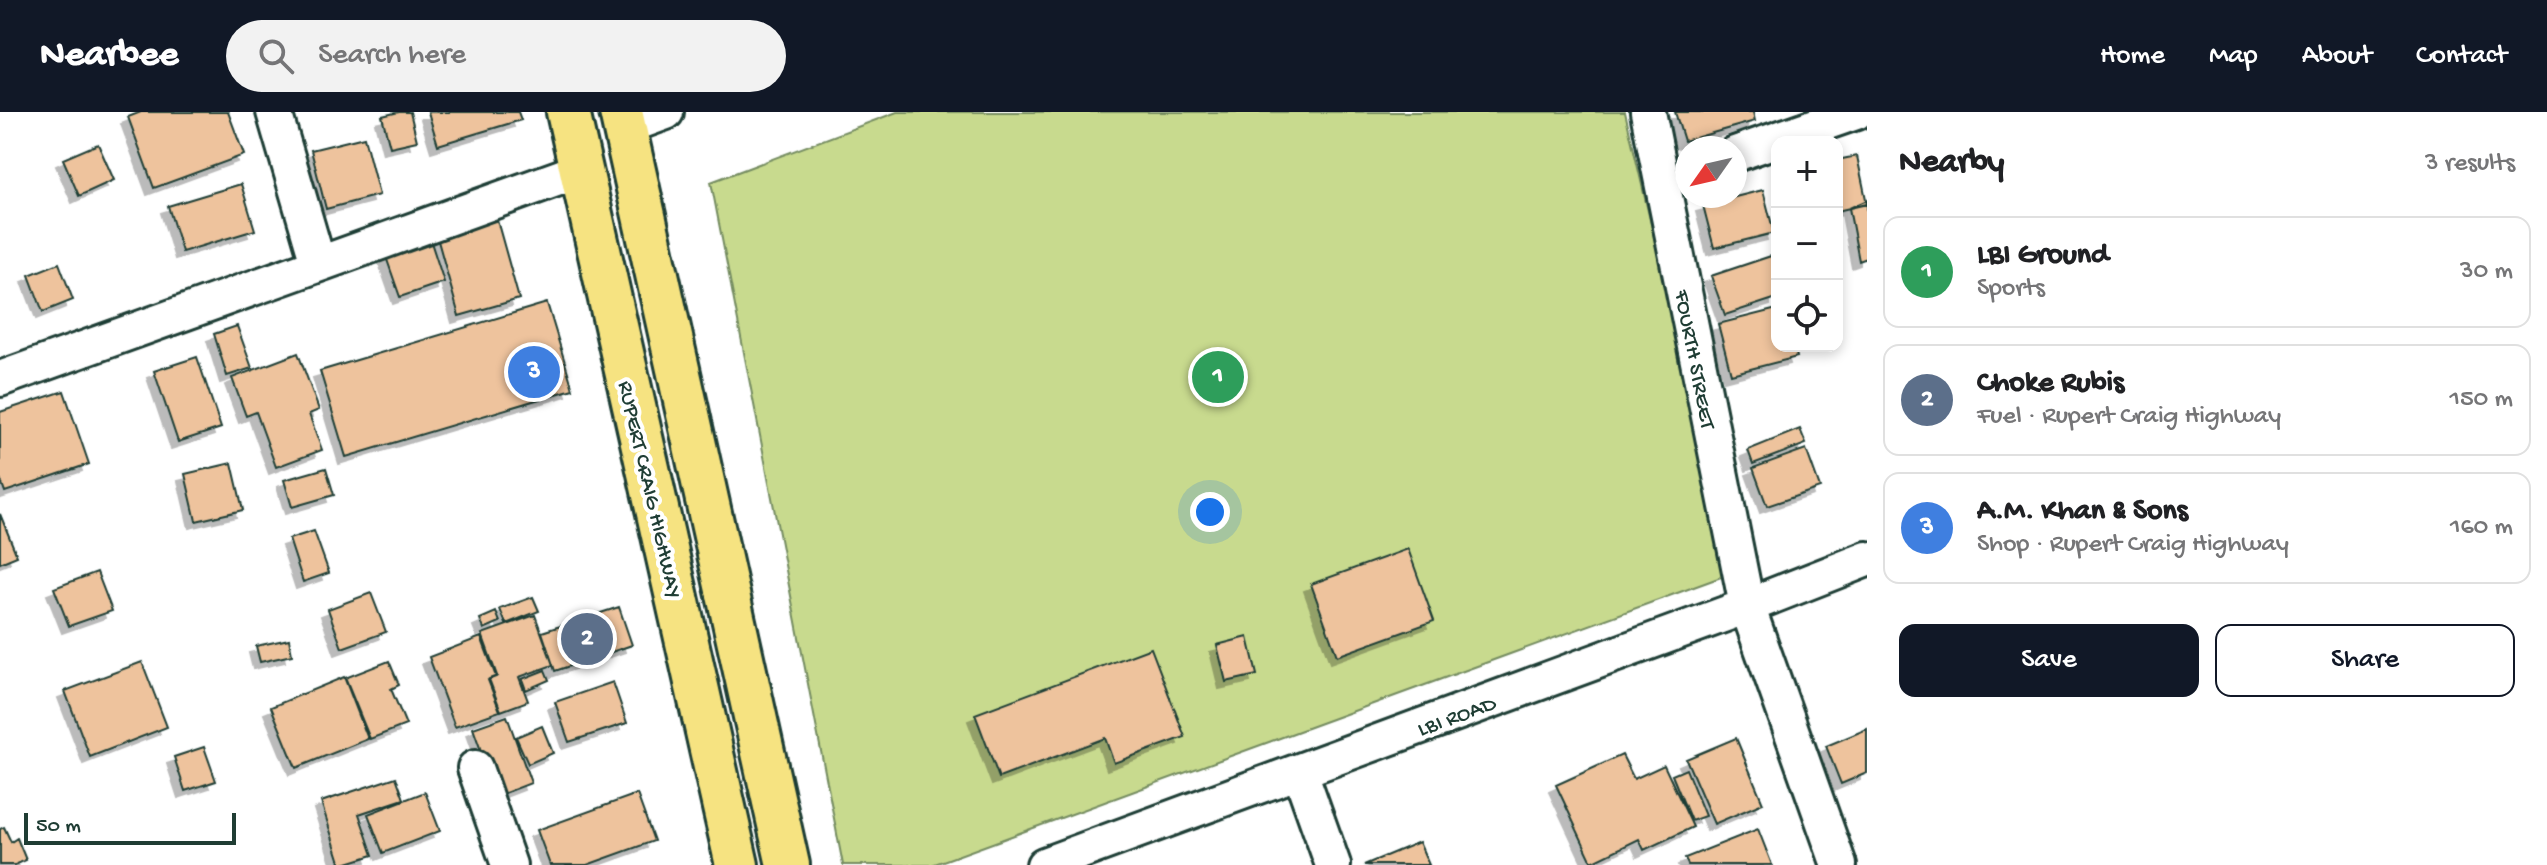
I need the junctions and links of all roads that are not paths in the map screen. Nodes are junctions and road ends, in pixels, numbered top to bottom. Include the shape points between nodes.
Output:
1 (274, 112) edge
2 (568, 112) edge
3 (666, 112) edge
4 (1648, 112) edge
5 (1856, 112) edge
6 (623, 120) edge
7 (1747, 150) edge
8 (581, 170) junction
9 (1674, 174) edge
10 (318, 263) junction
11 (0, 379) edge
12 (1867, 559) edge
13 (1747, 606) junction
14 (475, 768) dead end
15 (1300, 772) junction
16 (509, 865) edge
17 (737, 865) edge
18 (788, 865) edge
19 (1044, 865) edge
20 (1333, 865) edge
21 (1839, 865) edge

1 - 10 street
2 - 8 main road, RUPERT CRAIG HIGHWAY
3 - 6 street
4 - 9 street, FOURTH STREET
5 - 7 street
6 - 18 main road
8 - 10 street
8 - 17 main road, RUPERT CRAIG HIGHWAY
9 - 13 street, FOURTH STREET
10 - 11 street
12 - 13 street, LBI ROAD
13 - 15 street, LBI ROAD
13 - 21 street, FOURTH STREET
14 - 16 street
15 - 19 street, LBI ROAD
15 - 20 street

